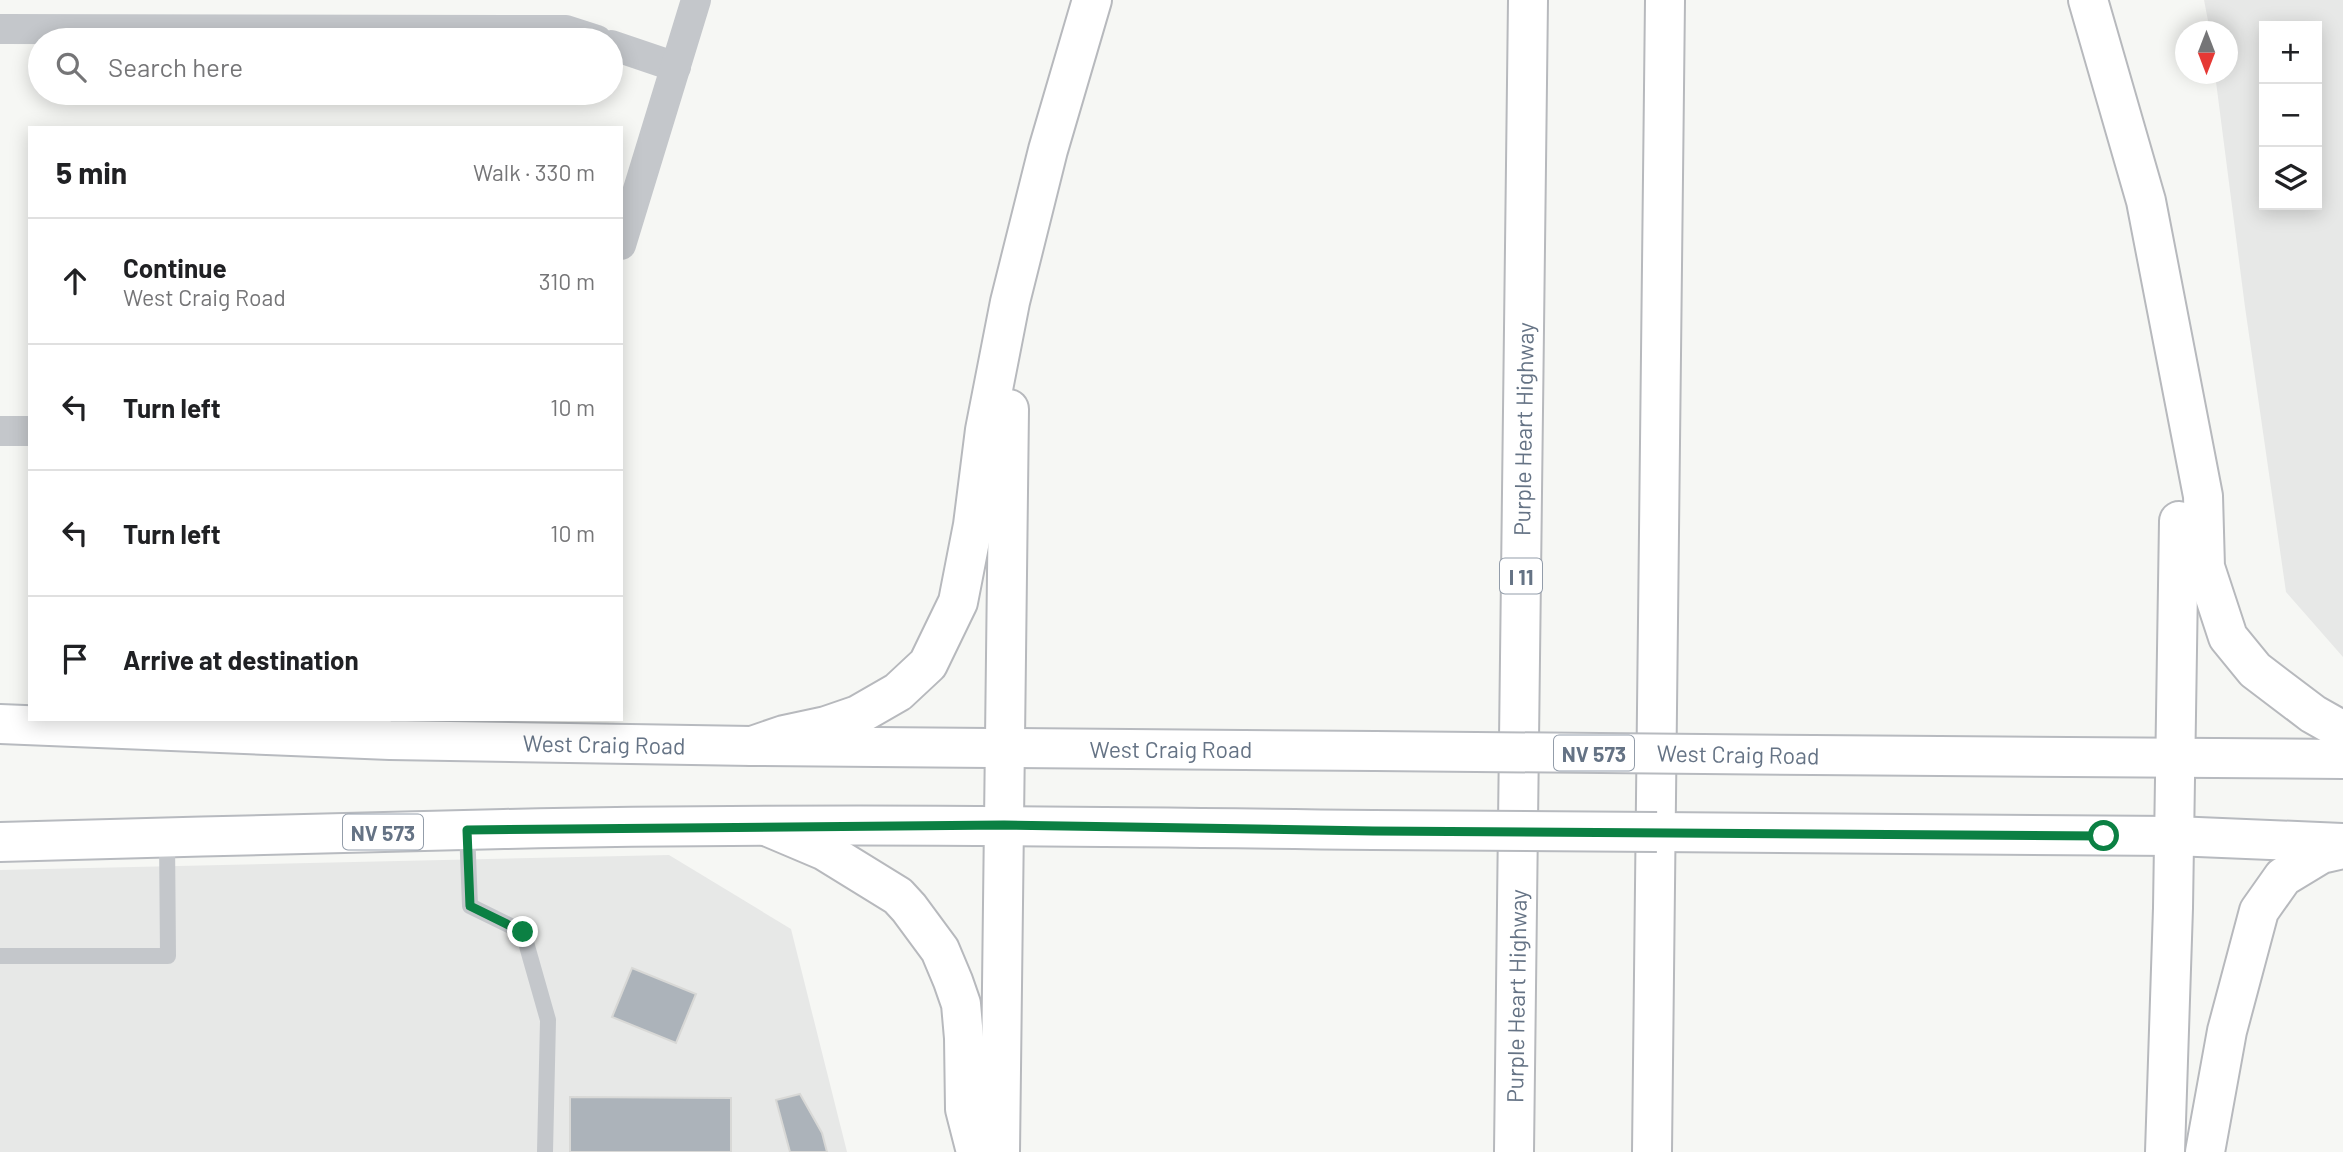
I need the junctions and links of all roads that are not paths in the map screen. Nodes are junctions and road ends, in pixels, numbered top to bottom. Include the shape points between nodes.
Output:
1 (696, 0) edge
2 (1091, 0) edge
3 (1528, 0) edge
4 (1665, 0) edge
5 (2088, 0) edge
6 (0, 29) edge
7 (28, 29) edge
8 (623, 49) edge
9 (676, 67) junction
10 (623, 239) edge
11 (1010, 302) junction
12 (2181, 386) junction
13 (0, 431) edge
14 (28, 431) edge
15 (0, 724) edge
16 (2343, 731) edge
17 (752, 746) junction
18 (1005, 748) junction
19 (2176, 758) junction
20 (2343, 759) edge
21 (1004, 825) junction
22 (766, 826) junction
23 (467, 830) junction
24 (2174, 836) junction
25 (167, 838) junction
26 (0, 842) edge
27 (2343, 846) edge
28 (0, 956) edge
29 (545, 1152) edge
30 (976, 1152) edge
31 (1000, 1152) edge
32 (1514, 1152) edge
33 (1652, 1152) edge
34 (2165, 1152) edge
35 (2205, 1152) edge

1 - 9 street
2 - 11 main road
3 - 32 main road, Purple Heart Highway / I 11
4 - 33 main road
5 - 12 main road via 2146,201
6 - 7 street
8 - 9 street
9 - 10 street
11 - 17 main road via 958,602 928,664 898,692 858,715
11 - 18 main road
12 - 16 main road via 2203,496 2205,567 2228,637 2255,670
12 - 19 main road
13 - 14 street
15 - 17 main road, West Craig Road / NV 573 via 390,740
17 - 18 main road, West Craig Road / NV 573
18 - 19 main road, West Craig Road / NV 573, bridge
18 - 21 main road
19 - 20 main road, West Craig Road
19 - 24 main road
21 - 22 main road, NV 573
21 - 24 main road, NV 573, bridge
21 - 31 main road
22 - 23 main road, NV 573
22 - 30 main road via 825,851 898,896 940,950 961,1004 965,1109
23 - 25 main road, NV 573
23 - 29 lane via 470,906 523,932 548,1020
24 - 27 main road
24 - 34 main road
25 - 26 main road, NV 573
25 - 28 lane via 168,956
27 - 35 main road via 2283,877 2259,912 2227,1031

